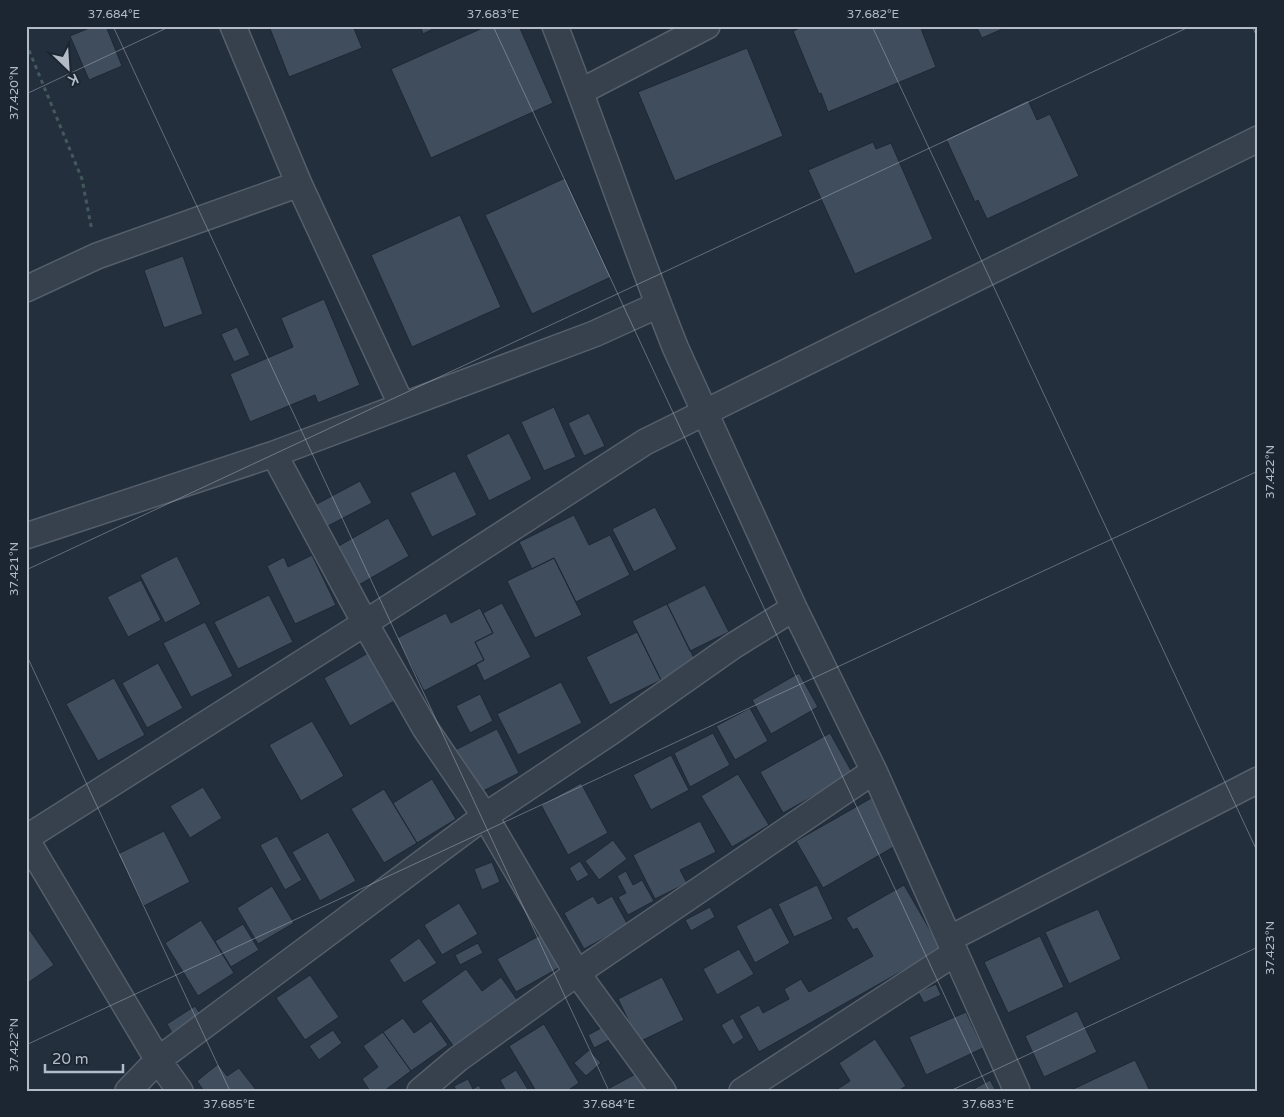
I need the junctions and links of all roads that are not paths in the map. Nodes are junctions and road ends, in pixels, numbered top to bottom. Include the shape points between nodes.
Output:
1 (232, 26) edge
2 (555, 26) edge
3 (707, 26) edge
4 (580, 92) junction
5 (1258, 139) edge
6 (299, 184) junction
7 (26, 289) edge
8 (658, 305) junction
9 (402, 406) junction
10 (705, 412) junction
11 (274, 454) junction
12 (26, 536) edge
13 (794, 608) junction
14 (365, 623) junction
15 (874, 771) junction
16 (1258, 780) edge
17 (485, 816) junction
18 (26, 839) edge
19 (952, 946) junction
20 (577, 973) junction
21 (158, 1060) junction
22 (128, 1091) edge
23 (180, 1091) edge
24 (420, 1091) edge
25 (663, 1091) edge
26 (742, 1091) edge
27 (1016, 1091) edge

1 - 6 street
2 - 4 street
3 - 4 street
4 - 8 street
5 - 10 street
6 - 7 street via 97,256
6 - 9 street
8 - 9 street via 594,334
8 - 10 street
9 - 11 street
10 - 13 street
10 - 14 street via 645,442
11 - 12 street
11 - 14 street
13 - 15 street
13 - 17 street
14 - 17 street via 425,728
14 - 18 street
15 - 19 street
15 - 20 street
16 - 19 street
17 - 20 street
17 - 21 street
18 - 21 street
19 - 26 street
19 - 27 street
20 - 24 street via 458,1058
20 - 25 street
21 - 22 street
21 - 23 street

